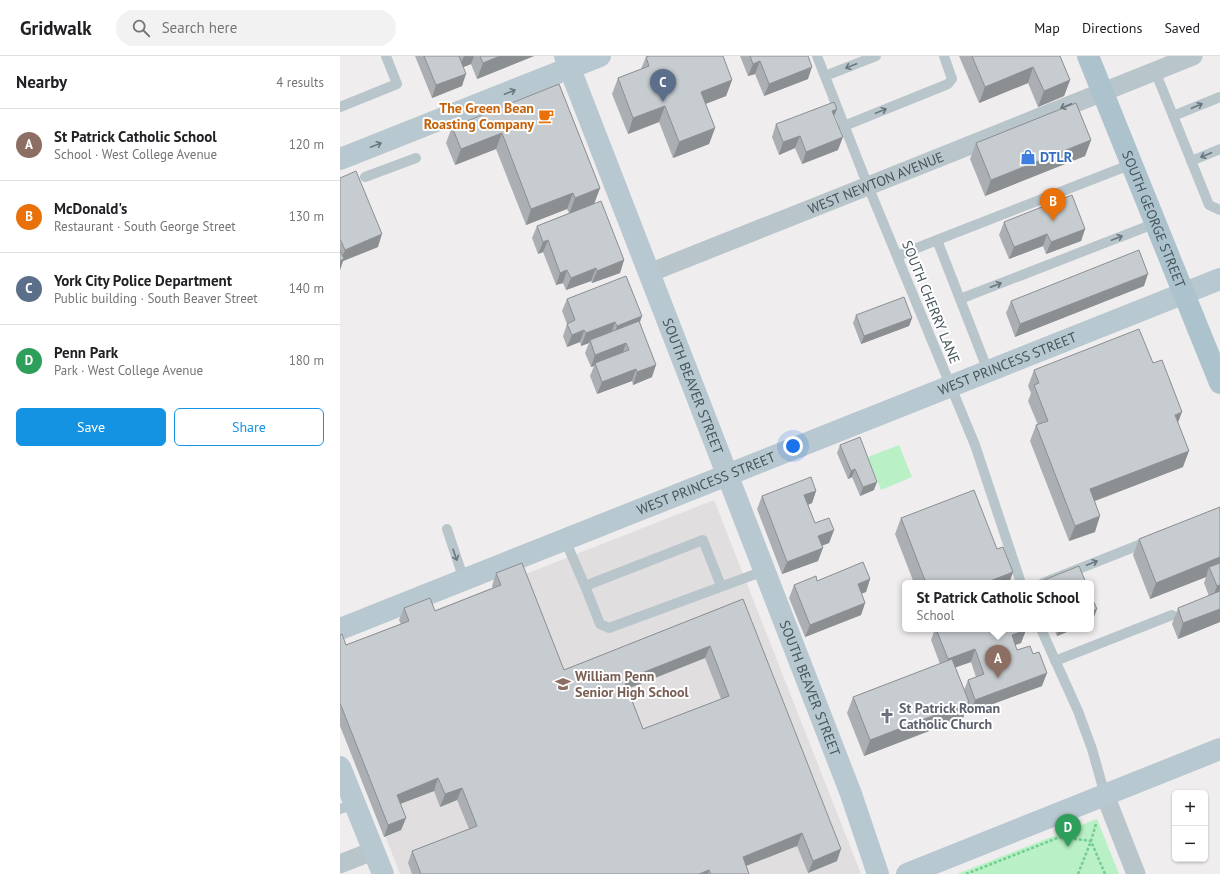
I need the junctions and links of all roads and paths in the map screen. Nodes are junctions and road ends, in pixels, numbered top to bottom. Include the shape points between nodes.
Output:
1 (386, 56) edge
2 (600, 56) edge
3 (817, 56) edge
4 (876, 56) edge
5 (944, 56) edge
6 (1088, 56) edge
7 (1193, 56) edge
8 (567, 62) edge
9 (1155, 71) junction
10 (825, 76) junction
11 (1102, 92) junction
12 (1220, 97) edge
13 (340, 107) edge
14 (1173, 116) junction
15 (844, 126) junction
16 (1220, 149) edge
17 (416, 158) dead end
18 (340, 159) edge
19 (1191, 161) junction
20 (1132, 164) junction
21 (365, 177) dead end
22 (868, 186) junction
23 (1220, 210) edge
24 (1156, 223) junction
25 (937, 240) junction
26 (897, 256) junction
27 (649, 273) junction
28 (1220, 279) edge
29 (1184, 293) junction
30 (960, 299) junction
31 (988, 371) junction
32 (1220, 383) edge
33 (950, 386) junction
34 (727, 475) junction
35 (447, 529) dead end
36 (1161, 536) edge
37 (565, 540) junction
38 (764, 571) junction
39 (464, 580) junction
40 (1020, 580) edge
41 (1051, 580) edge
42 (585, 586) junction
43 (721, 586) junction
44 (1172, 615) dead end
45 (340, 629) edge
46 (1042, 632) edge
47 (1055, 661) junction
48 (1220, 749) edge
49 (340, 767) edge
50 (1105, 795) junction
51 (347, 806) edge
52 (1091, 842) junction
53 (373, 851) junction
54 (340, 864) edge
55 (383, 874) edge
56 (878, 874) edge
57 (907, 874) edge
58 (966, 874) edge
59 (1078, 874) edge
60 (1105, 874) edge
61 (1136, 874) edge

1 - 13 lane via 397,84
2 - 8 street
3 - 10 lane, SOUTH CHERRY LANE
4 -> 10 lane
15 -> 5 lane via 948,84 952,79
6 - 11 main road, SOUTH GEORGE STREET
7 - 9 street, WEST NEWTON AVENUE
18 -> 8 street
8 - 27 street, SOUTH BEAVER STREET
9 - 11 street, WEST NEWTON AVENUE
9 - 14 lane
10 - 15 lane, SOUTH CHERRY LANE
11 - 20 main road, SOUTH GEORGE STREET
11 -> 22 street, WEST NEWTON AVENUE
14 -> 12 lane
14 - 19 lane
15 - 22 lane, SOUTH CHERRY LANE
16 -> 19 lane
17 - 21 lane
19 - 23 lane via 1209,205
20 - 24 main road, SOUTH GEORGE STREET
20 - 25 lane
22 - 26 lane, SOUTH CHERRY LANE
22 - 27 street, WEST NEWTON AVENUE
24 - 29 main road, SOUTH GEORGE STREET
30 -> 24 lane
25 - 26 lane
25 - 30 lane
26 - 33 lane, SOUTH CHERRY LANE
27 - 34 street, SOUTH BEAVER STREET
28 - 29 street, WEST PRINCESS STREET
29 - 31 street, WEST PRINCESS STREET
29 - 32 main road, SOUTH GEORGE STREET
30 - 31 lane
31 - 33 street, WEST PRINCESS STREET
33 - 34 street, WEST PRINCESS STREET
33 - 40 lane, SOUTH CHERRY LANE via 975,446
34 - 37 street, WEST PRINCESS STREET
34 - 38 street, SOUTH BEAVER STREET
35 -> 39 lane
41 -> 36 lane
37 - 39 street, WEST PRINCESS STREET
37 - 42 lane
38 - 43 lane
38 - 56 street, SOUTH BEAVER STREET via 851,794
39 - 45 street, WEST PRINCESS STREET
42 - 43 lane via 600,624 609,628
42 - 43 lane via 703,540
44 - 47 lane
46 - 47 lane
47 - 50 lane via 1092,749
48 - 50 street
49 - 51 street
50 - 52 path
50 - 57 street
50 - 61 street
51 - 53 street
52 - 58 path via 1060,836
52 - 59 path
52 - 60 path
53 - 54 street
53 - 55 street

